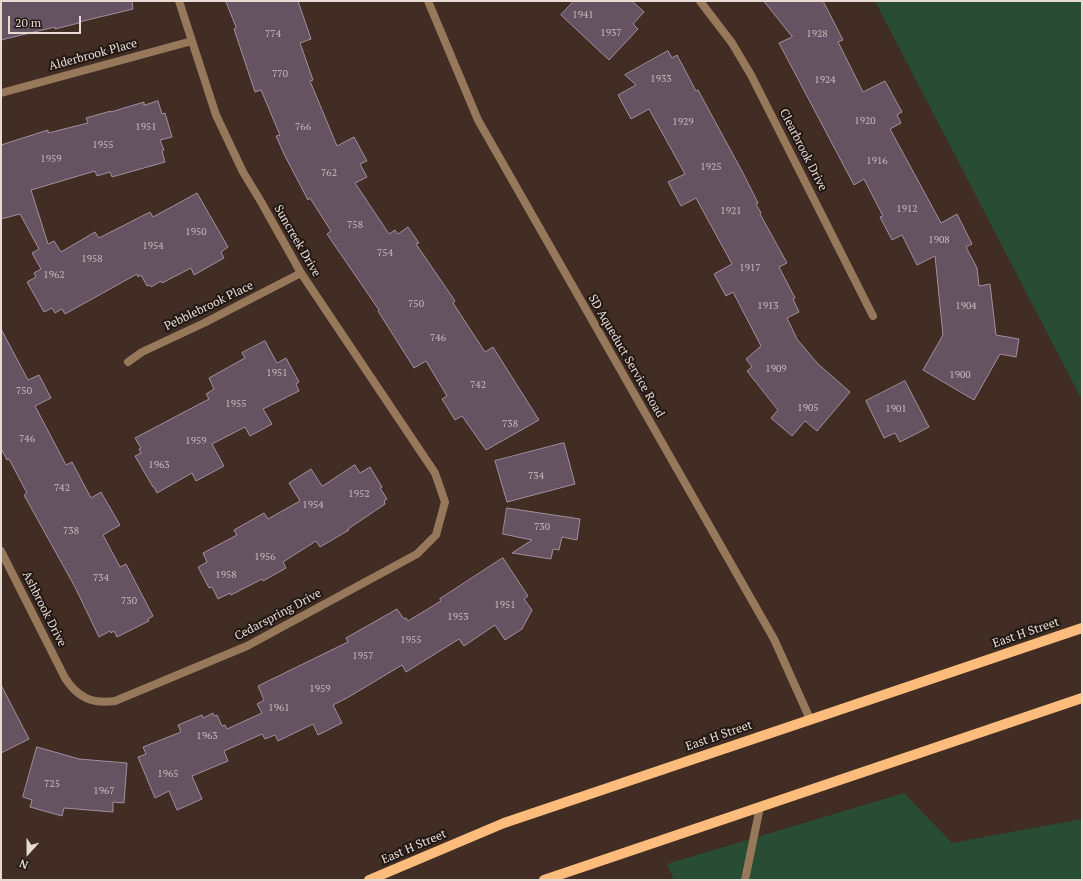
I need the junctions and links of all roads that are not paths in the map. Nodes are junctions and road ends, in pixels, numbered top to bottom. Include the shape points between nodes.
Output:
1 (179, 1) edge
2 (428, 1) edge
3 (700, 1) edge
4 (192, 41) junction
5 (1, 93) edge
6 (301, 273) junction
7 (873, 316) dead end
8 (128, 362) dead end
9 (435, 473) joint
10 (1, 551) edge
11 (1082, 628) edge
12 (65, 678) joint
13 (1082, 698) edge
14 (810, 720) junction
15 (760, 807) junction
16 (368, 880) edge
17 (544, 880) edge
18 (745, 880) edge

1 - 4 street, Suncreek Drive
2 - 14 street, SD Aqueduct Service Road via 478,120 774,639
3 - 7 street, Clearbrook Drive via 732,43 751,75
4 - 5 street, Alderbrook Place
4 - 6 street, Suncreek Drive via 216,115 229,144
6 - 8 street, Pebblebrook Place via 142,352
6 - 9 street, Suncreek Drive
9 - 12 street, Cedarspring Drive via 445,502 436,535 417,554 247,646 115,701 104,702 85,698 77,693
10 - 12 street, Ashbrook Drive
11 - 14 main road, East H Street
13 - 15 main road
14 - 16 main road, East H Street via 504,823
15 - 17 main road
15 - 18 street

